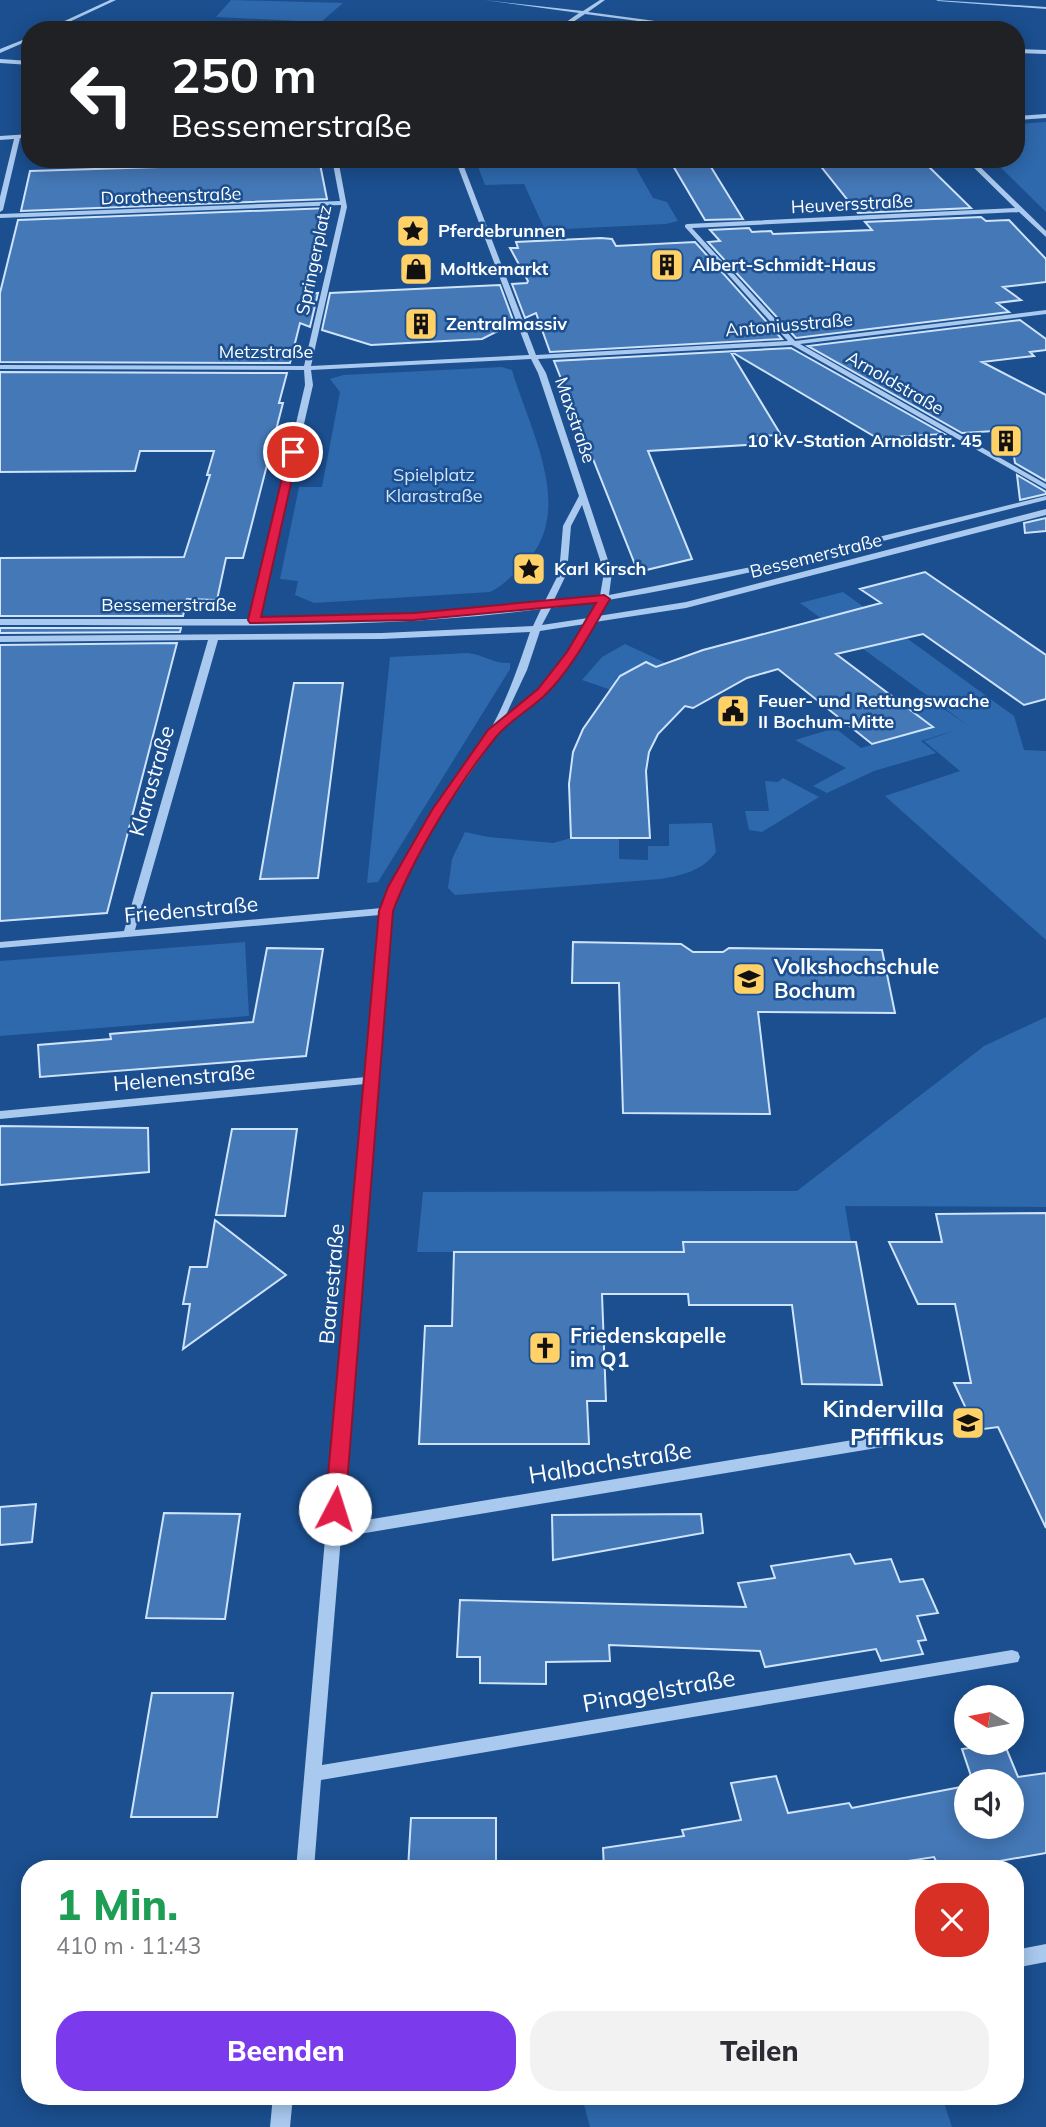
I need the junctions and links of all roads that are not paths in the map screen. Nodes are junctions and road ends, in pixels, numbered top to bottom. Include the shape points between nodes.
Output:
1 (114, 0) edge
2 (486, 0) edge
3 (603, 0) edge
4 (938, 0) edge
5 (1044, 8) edge
6 (584, 12) junction
7 (1046, 17) edge
8 (67, 21) edge
9 (570, 21) edge
10 (652, 21) edge
11 (21, 42) edge
12 (0, 51) edge
13 (1025, 51) edge
14 (1046, 52) edge
15 (0, 61) edge
16 (21, 63) edge
17 (1046, 116) edge
18 (1025, 117) edge
19 (17, 136) junction
20 (21, 136) edge
21 (0, 138) edge
22 (337, 168) edge
23 (461, 168) edge
24 (977, 168) edge
25 (344, 203) junction
26 (0, 210) edge
27 (1019, 210) junction
28 (0, 216) edge
29 (687, 226) joint
30 (1046, 235) edge
31 (1046, 312) edge
32 (793, 343) junction
33 (533, 356) junction
34 (0, 367) edge
35 (307, 368) junction
36 (1046, 487) edge
37 (583, 495) junction
38 (1046, 498) edge
39 (1046, 512) edge
40 (604, 599) junction
41 (548, 605) junction
42 (254, 620) junction
43 (0, 622) edge
44 (592, 622) junction
45 (536, 629) junction
46 (214, 637) junction
47 (0, 639) edge
48 (493, 733) junction
49 (386, 911) junction
50 (128, 935) junction
51 (0, 945) edge
52 (371, 1080) junction
53 (0, 1115) edge
54 (895, 1439) dead end
55 (332, 1532) junction
56 (1012, 1657) dead end
57 (314, 1774) junction
58 (306, 1860) edge
59 (1046, 1953) edge
60 (1024, 1957) edge
61 (282, 2105) edge
62 (280, 2127) edge

1 - 8 street
2 - 6 street
3 - 6 street
4 - 5 street
5 - 7 street
6 - 9 street
6 - 10 street
11 - 12 street
13 - 14 street
15 - 16 street
17 - 18 street
19 - 20 street
19 - 21 street
19 - 26 street
22 - 25 street, Springerplatz
23 - 33 street
24 - 27 street
25 - 28 street, Dorotheenstraße
25 - 35 street, Springerplatz
27 - 29 street, Heuversstraße
27 - 30 street
29 - 32 street, Arnoldstraße
31 - 32 street, Antoniusstraße
32 - 33 street, Antoniusstraße
32 - 36 street, Arnoldstraße
33 - 35 street, Metzstraße
33 - 37 street, Maxstraße
34 - 35 street, Metzstraße
35 - 42 street via 309,385
37 - 40 street, Maxstraße via 608,572
37 - 41 street, Maxstraße via 567,526 563,573
38 - 40 street, Bessemerstraße via 750,570
39 - 44 street, Bessemerstraße via 686,605
40 - 41 street, Bessemerstraße
40 - 44 street
41 - 42 street, Bessemerstraße via 414,617
41 - 45 street
42 - 43 street, Bessemerstraße
44 - 45 street, Bessemerstraße
44 - 48 street, Baarestraße via 542,691
45 - 46 street, Bessemerstraße
45 - 48 street, Baarestraße
46 - 47 street, Bessemerstraße
46 - 50 street, Klarastraße
48 - 49 street, Baarestraße via 439,810
49 - 50 street, Friedenstraße
49 - 52 street, Baarestraße
50 - 51 street, Friedenstraße
52 - 53 street, Helenenstraße
52 - 55 street, Baarestraße
54 - 55 street, Halbachstraße
55 - 57 street, Baarestraße
56 - 57 street, Pinagelstraße
57 - 58 street, Baarestraße
59 - 60 street
61 - 62 street

